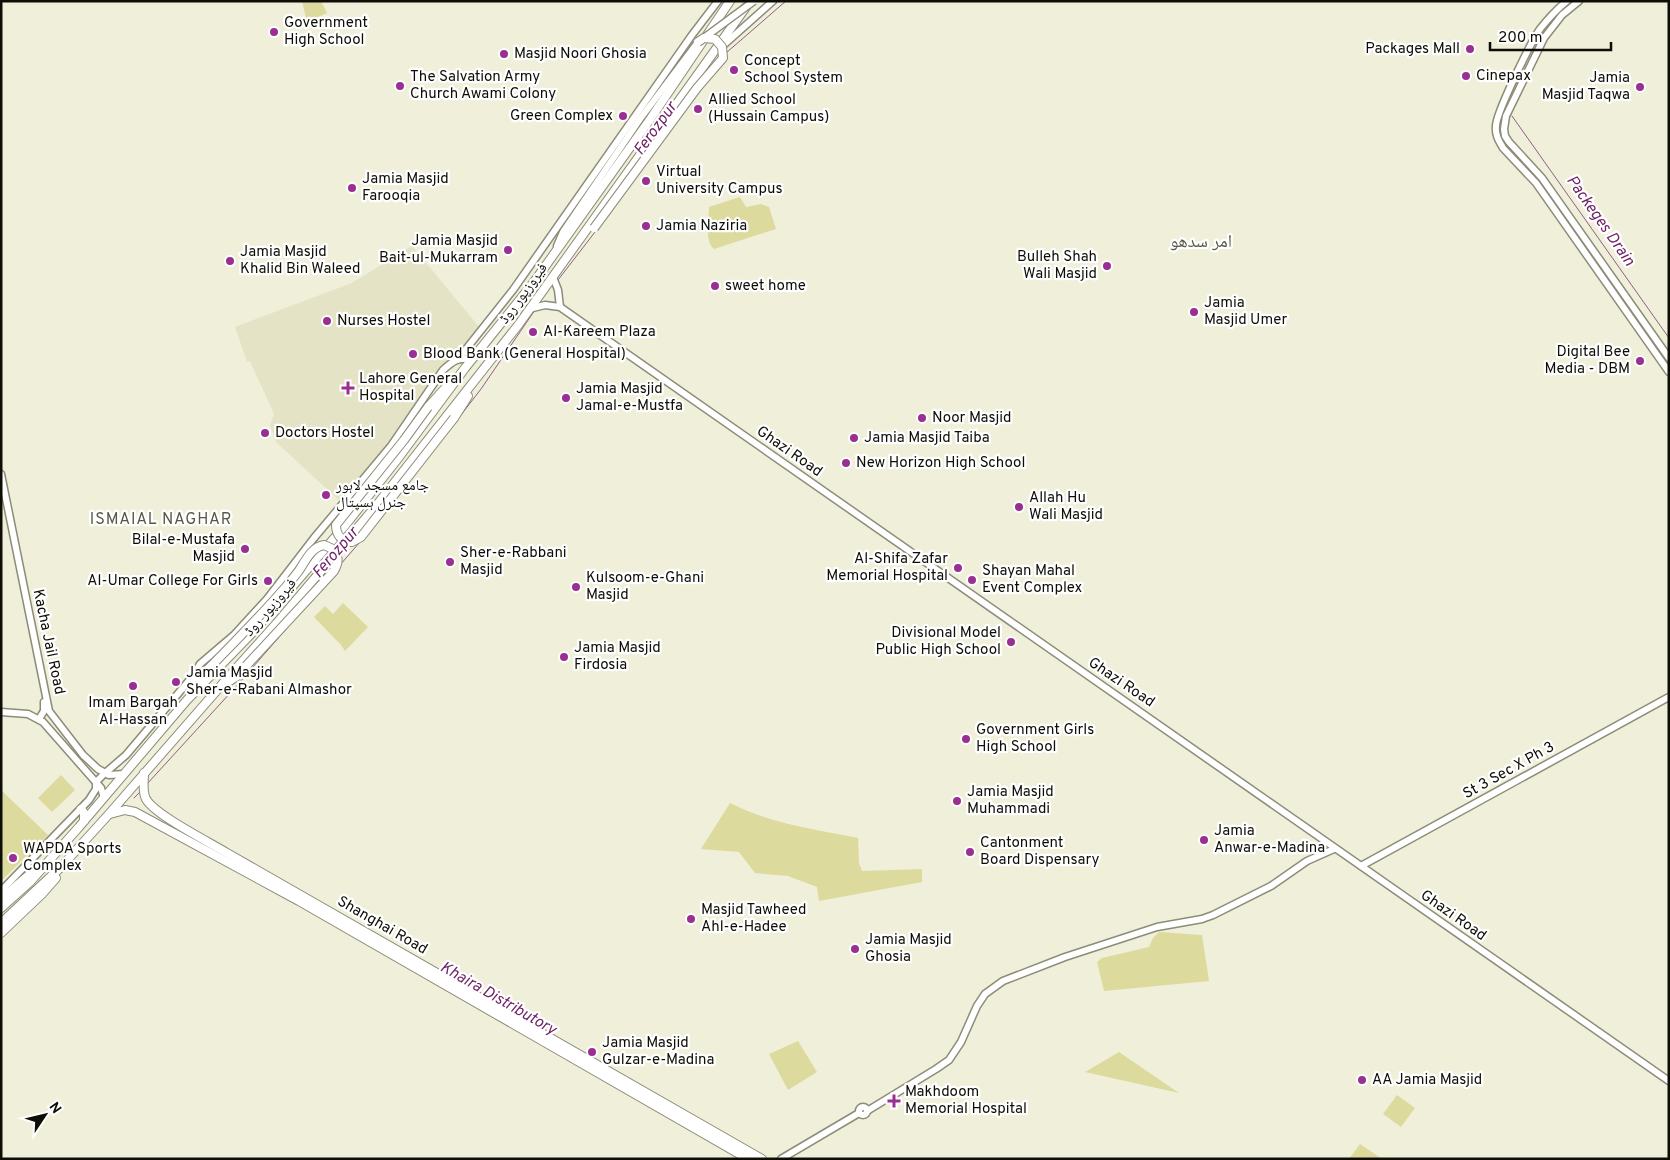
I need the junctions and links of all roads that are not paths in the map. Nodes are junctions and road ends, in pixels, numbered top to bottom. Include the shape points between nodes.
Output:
1 (718, 1) edge
2 (730, 1) edge
3 (750, 1) edge
4 (754, 1) edge
5 (773, 1) edge
6 (1567, 1) edge
7 (1579, 1) edge
8 (1541, 36) junction
9 (698, 42) junction
10 (712, 54) junction
11 (552, 257) junction
12 (562, 265) junction
13 (553, 277) junction
14 (560, 307) junction
15 (529, 309) junction
16 (459, 358) junction
17 (1669, 358) edge
18 (472, 359) junction
19 (464, 368) junction
20 (480, 372) junction
21 (1669, 372) edge
22 (429, 392) junction
23 (436, 398) junction
24 (1, 474) edge
25 (1, 490) edge
26 (218, 689) junction
27 (1669, 697) edge
28 (187, 700) junction
29 (1, 712) edge
30 (39, 719) junction
31 (144, 773) junction
32 (104, 774) junction
33 (125, 774) junction
34 (96, 782) junction
35 (104, 798) junction
36 (81, 809) junction
37 (109, 814) junction
38 (84, 821) junction
39 (1334, 849) junction
40 (52, 857) junction
41 (1361, 866) junction
42 (61, 867) junction
43 (2, 896) edge
44 (1, 908) edge
45 (1, 923) edge
46 (1, 933) edge
47 (1669, 1081) edge
48 (748, 1159) edge
49 (762, 1159) edge
50 (781, 1159) edge

1 - 16 main road via 513,290
2 - 11 main road, فیروزپور روڈ via 652,118
3 - 10 main road, فیروزپور روڈ
4 - 9 main road, bridge
5 - 10 main road
6 - 8 main road via 1552,14
7 - 8 main road
8 - 17 main road via 1506,116 1505,136 1542,178
8 - 21 main road via 1497,119 1499,142 1536,183
9 - 11 main road via 572,218
9 - 12 main road, bridge via 704,38 715,39 722,47 723,58 697,88 581,245
10 - 12 main road, فیروزپور روڈ
11 - 18 main road, فیروزپور روڈ
12 - 13 main road, فیروزپور روڈ
13 - 14 main road
13 - 15 main road, فیروزپور روڈ
14 - 15 main road via 545,305
14 - 39 main road, Ghazi Road
15 - 20 main road, فیروزپور روڈ
16 - 18 main road
16 - 22 main road via 443,370
18 - 19 main road, فیروزپور روڈ
19 - 23 main road
19 - 28 main road, فیروزپور روڈ via 343,528 263,621
20 - 23 main road, bridge via 454,418 361,537 352,542 342,540 336,525
20 - 26 main road, فیروزپور روڈ via 363,522
22 - 23 main road
22 - 32 main road via 391,446 267,599 234,635 200,664 126,755
24 - 32 main road, Kacha Jail Road via 49,711 83,755
25 - 30 main road via 44,705
26 - 28 main road, bridge via 236,678 334,571 338,560 333,549 324,546 314,549 279,594 198,679
26 - 31 main road, فیروزپور روڈ
27 - 41 main road, St 3 Sec X Ph 3
28 - 33 main road, فیروزپور روڈ
29 - 30 main road via 18,712
30 - 34 main road
31 - 37 main road, فیروزپور روڈ
31 - 49 main road, Shanghai Road via 144,795 161,814
32 - 33 main road
32 - 34 main road
33 - 35 main road, فیروزپور روڈ
34 - 35 main road
34 - 36 main road via 94,794
35 - 38 main road, فیروزپور روڈ
36 - 38 main road
36 - 43 main road
37 - 42 main road, فیروزپور روڈ
37 - 48 main road, Shanghai Road via 124,810 135,812 231,863
38 - 40 main road, فیروزپور روڈ
39 - 41 main road, Ghazi Road
39 - 50 main road via 1307,861 1266,889 1213,915 1148,930 1002,982 985,994 949,1060 867,1110 860,1107 859,1113
40 - 43 main road
40 - 44 main road, فیروزپور روڈ
41 - 47 main road, Ghazi Road
42 - 45 main road, فیروزپور روڈ
42 - 46 main road via 54,880

